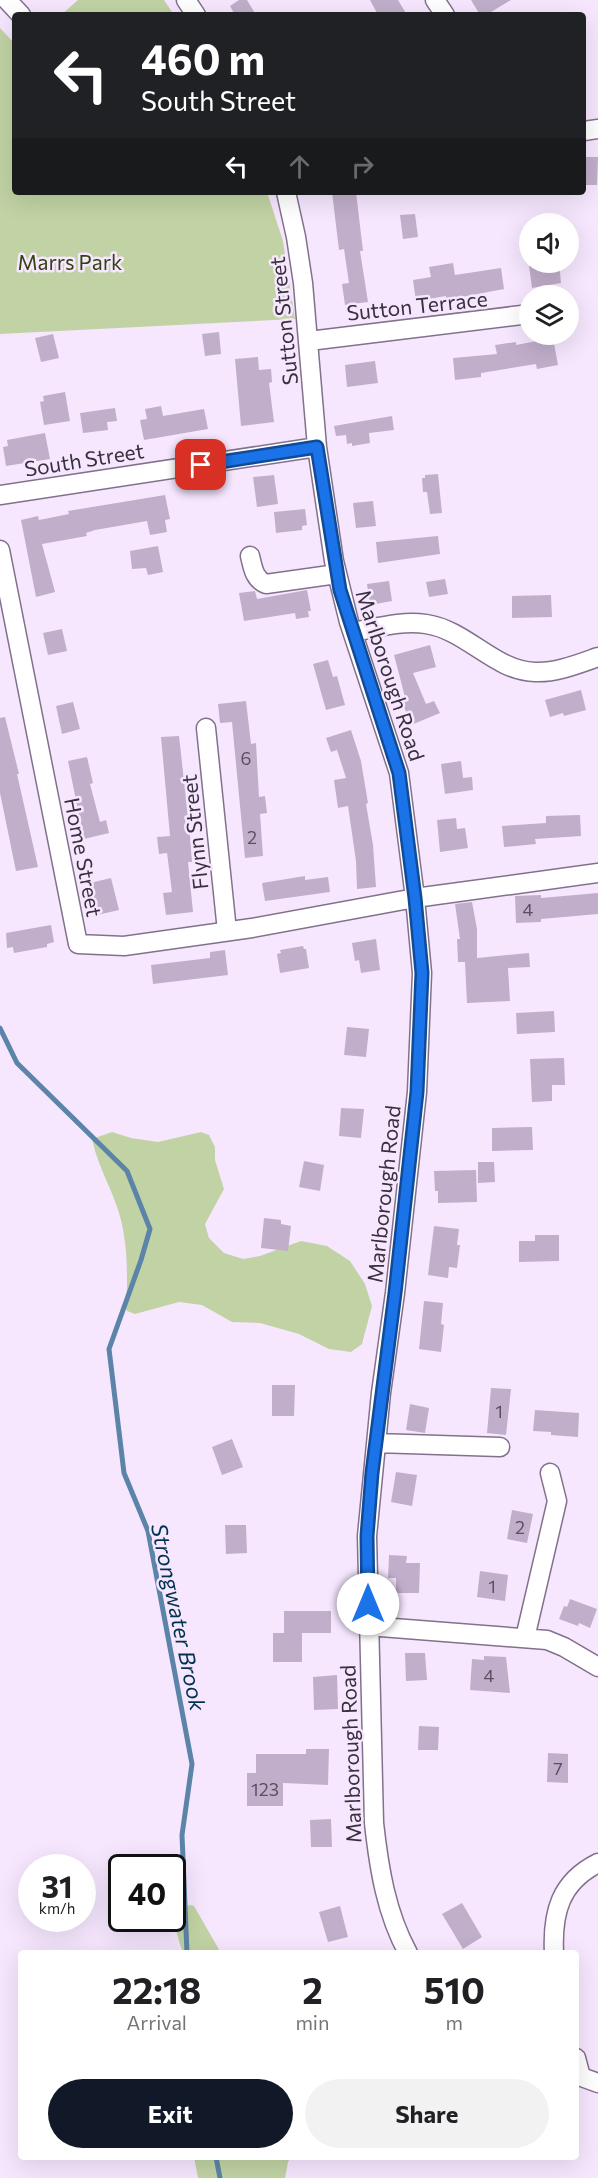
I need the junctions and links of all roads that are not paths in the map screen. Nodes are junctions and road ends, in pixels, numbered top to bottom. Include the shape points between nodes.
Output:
1 (7, 0) edge
2 (18, 12) edge
3 (287, 195) edge
4 (519, 315) edge
5 (309, 341) junction
6 (317, 447) junction
7 (0, 495) edge
8 (0, 550) edge
9 (250, 556) dead end
10 (337, 574) junction
11 (353, 632) junction
12 (8, 638) edge
13 (598, 657) edge
14 (206, 728) dead end
15 (598, 873) edge
16 (415, 898) junction
17 (227, 932) junction
18 (376, 1443) junction
19 (500, 1447) dead end
20 (550, 1473) dead end
21 (368, 1626) junction
22 (525, 1638) junction
23 (598, 1667) edge
24 (598, 1863) edge
25 (407, 1950) edge
26 (554, 1950) edge

1 - 2 street
3 - 5 street, Sutton Street via 298,249
4 - 5 street, Sutton Terrace
5 - 6 street, Sutton Street
6 - 7 street, South Street
6 - 10 street, Marlborough Road
8 - 12 street, Home Street
9 - 10 street via 255,575 266,584
10 - 11 street, Marlborough Road
11 - 13 street via 427,624 462,638 502,663 534,672 552,672
11 - 16 street, Marlborough Road via 399,773
12 - 17 street, Home Street via 78,944 124,946
14 - 17 street, Flynn Street
15 - 16 street, Home Street
16 - 17 street, Home Street
16 - 18 street, Marlborough Road via 422,973 417,1092
18 - 19 street
18 - 21 street, Marlborough Road via 367,1536
20 - 22 street via 557,1501
21 - 22 street
21 - 25 street, Marlborough Road via 378,1860 390,1911
22 - 23 street via 547,1640
24 - 26 street via 582,1871 568,1886 557,1908

